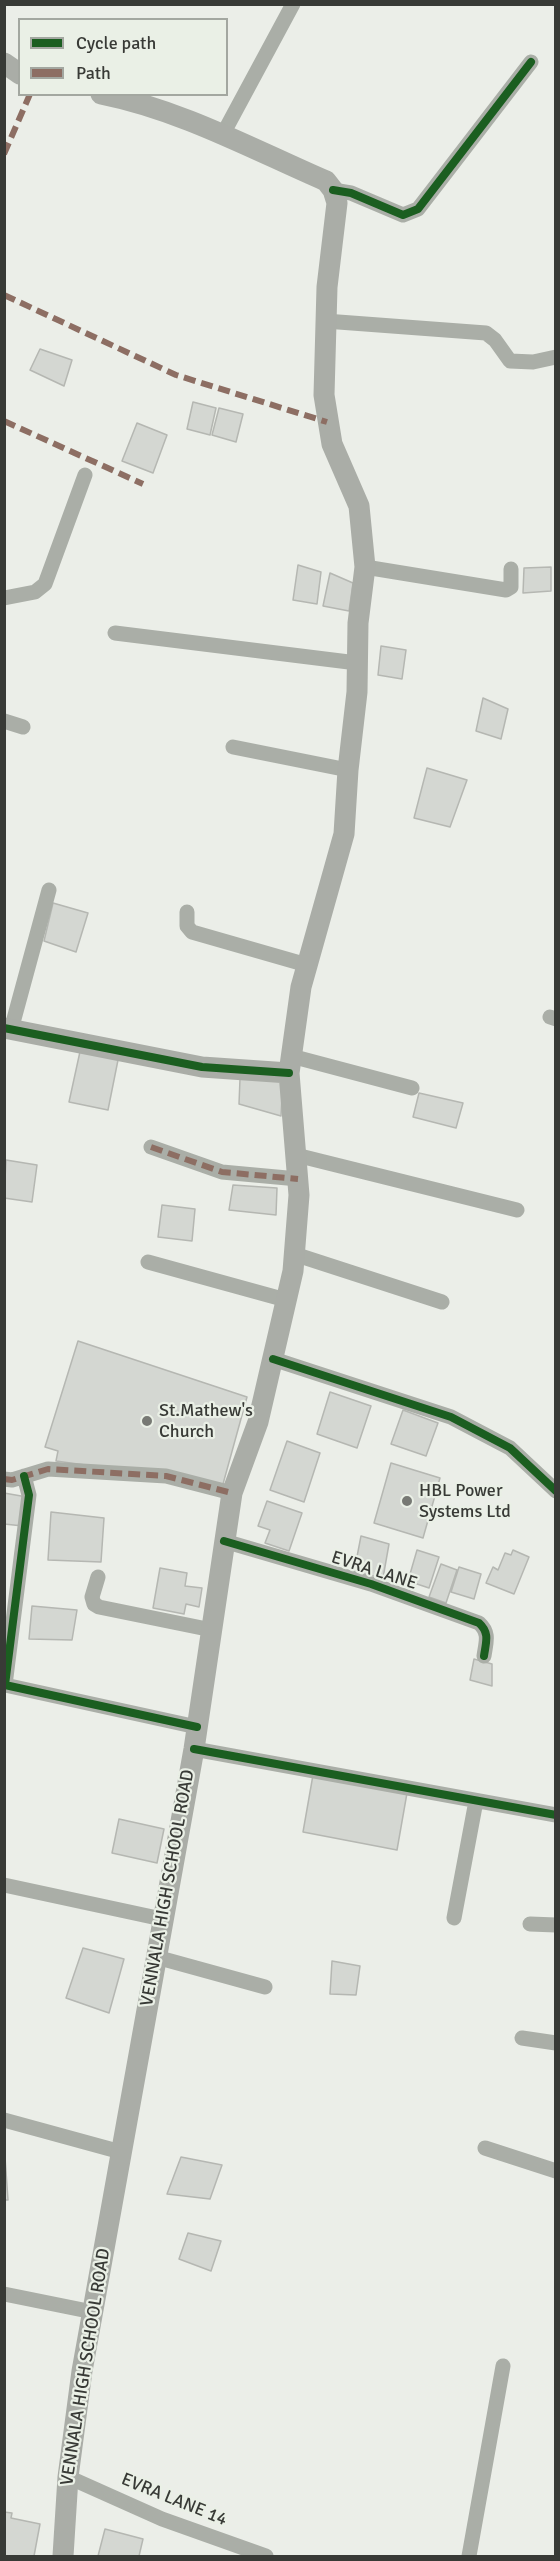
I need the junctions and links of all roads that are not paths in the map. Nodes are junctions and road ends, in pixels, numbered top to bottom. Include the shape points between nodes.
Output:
1 (293, 4) edge
2 (531, 62) dead end
3 (4, 63) edge
4 (18, 73) edge
5 (109, 96) edge
6 (224, 134) junction
7 (333, 190) junction
8 (325, 321) junction
9 (555, 357) edge
10 (85, 475) dead end
11 (365, 567) junction
12 (512, 569) dead end
13 (4, 598) edge
14 (115, 633) dead end
15 (357, 663) junction
16 (4, 721) edge
17 (23, 727) dead end
18 (233, 747) dead end
19 (348, 770) junction
20 (49, 890) dead end
21 (187, 912) dead end
22 (307, 965) junction
23 (8, 1029) edge
24 (290, 1065) junction
25 (412, 1088) dead end
26 (151, 1146) dead end
27 (296, 1155) junction
28 (298, 1179) junction
29 (517, 1210) dead end
30 (294, 1254) junction
31 (148, 1262) dead end
32 (286, 1300) junction
33 (442, 1302) dead end
34 (273, 1359) junction
35 (24, 1476) junction
36 (4, 1479) edge
37 (555, 1491) edge
38 (232, 1492) junction
39 (224, 1541) junction
40 (98, 1577) dead end
41 (212, 1630) junction
42 (484, 1656) dead end
43 (197, 1727) junction
44 (194, 1749) junction
45 (476, 1801) junction
46 (555, 1815) edge
47 (4, 1885) edge
48 (454, 1918) dead end
49 (162, 1919) junction
50 (530, 1924) dead end
51 (555, 1926) edge
52 (156, 1957) junction
53 (265, 1987) dead end
54 (522, 2038) dead end
55 (555, 2043) edge
56 (4, 2120) edge
57 (485, 2148) dead end
58 (121, 2152) junction
59 (555, 2171) edge
60 (4, 2294) edge
61 (93, 2312) junction
62 (503, 2366) dead end
63 (68, 2476) junction
64 (63, 2556) edge
65 (266, 2556) edge
66 (469, 2556) edge

1 - 6 street
2 - 7 street via 418,209 403,215 351,193
3 - 4 main road
5 - 6 main road via 162,110
6 - 7 main road via 326,181
7 - 8 main road, VENNALA HIGH SCHOOL ROAD via 337,203
8 - 9 street via 486,333 510,361 533,362
8 - 11 main road, VENNALA HIGH SCHOOL ROAD via 327,422 332,444 359,506
10 - 13 street via 45,584 35,592
11 - 12 street via 506,590 511,587
11 - 15 main road, VENNALA HIGH SCHOOL ROAD
14 - 15 street
15 - 19 main road, VENNALA HIGH SCHOOL ROAD
16 - 17 street
18 - 19 street
19 - 22 main road, VENNALA HIGH SCHOOL ROAD via 344,834
20 - 23 street
21 - 22 street via 187,926 192,932
22 - 24 main road, VENNALA HIGH SCHOOL ROAD
23 - 24 main road via 202,1067
24 - 25 street
24 - 27 main road, VENNALA HIGH SCHOOL ROAD
26 - 28 street via 222,1172
27 - 28 main road, VENNALA HIGH SCHOOL ROAD
27 - 29 street
28 - 30 main road, VENNALA HIGH SCHOOL ROAD
30 - 32 main road, VENNALA HIGH SCHOOL ROAD
30 - 33 street
31 - 32 street
32 - 34 main road, VENNALA HIGH SCHOOL ROAD
34 - 37 street via 450,1417 510,1448
34 - 38 main road, VENNALA HIGH SCHOOL ROAD via 258,1422
35 - 36 street
35 - 38 street via 48,1469 166,1476
35 - 43 street via 29,1495 5,1685
38 - 39 main road, VENNALA HIGH SCHOOL ROAD
39 - 41 main road, VENNALA HIGH SCHOOL ROAD
39 - 42 street, EVRA LANE via 371,1584 479,1623 488,1635
40 - 41 street via 92,1597 99,1607
41 - 43 main road, VENNALA HIGH SCHOOL ROAD
43 - 44 main road, VENNALA HIGH SCHOOL ROAD
44 - 45 street
44 - 49 main road, VENNALA HIGH SCHOOL ROAD
45 - 46 street
45 - 48 street
47 - 49 street
49 - 52 main road, VENNALA HIGH SCHOOL ROAD
50 - 51 street
52 - 53 street
52 - 58 main road, VENNALA HIGH SCHOOL ROAD
54 - 55 street
56 - 58 street
57 - 59 street
58 - 61 main road, VENNALA HIGH SCHOOL ROAD
60 - 61 street
61 - 63 main road, VENNALA HIGH SCHOOL ROAD
62 - 66 street
63 - 64 main road, VENNALA HIGH SCHOOL ROAD
63 - 65 street, EVRA LANE 14 via 162,2519

